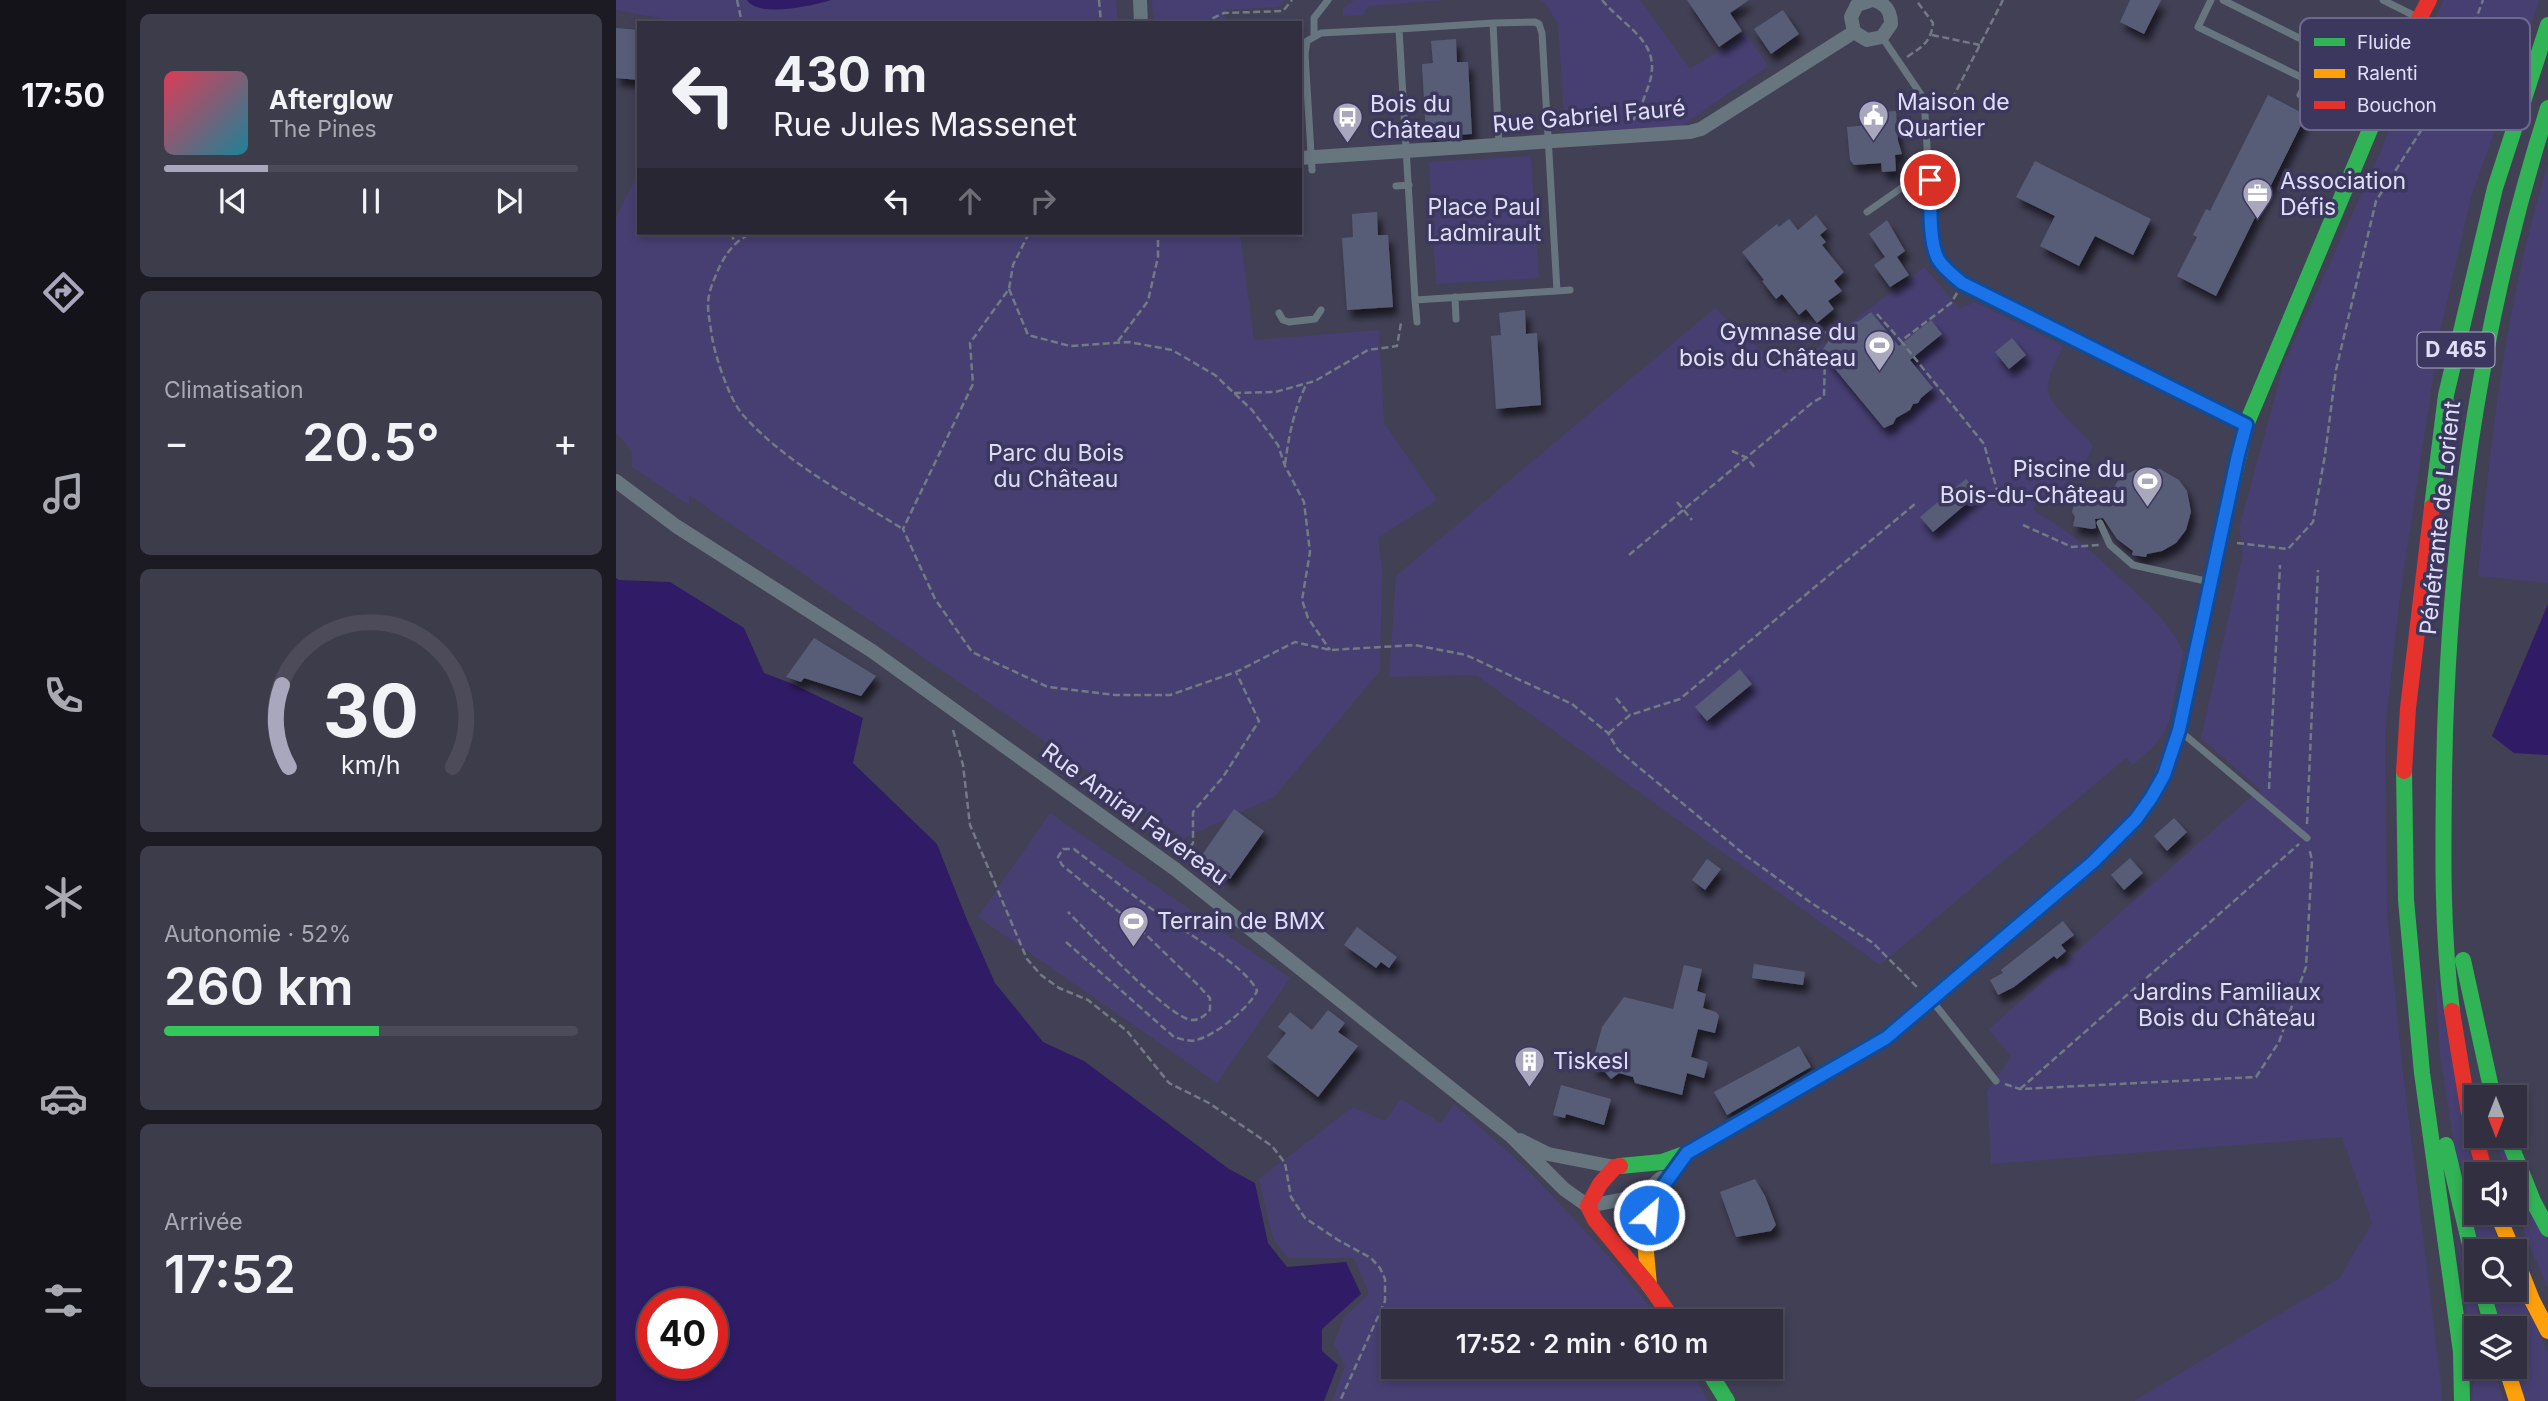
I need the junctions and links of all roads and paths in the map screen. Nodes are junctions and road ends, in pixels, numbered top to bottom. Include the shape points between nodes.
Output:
1 (737, 0) edge
2 (1099, 0) edge
3 (1140, 0) edge
4 (1292, 0) edge
5 (1328, 0) edge
6 (1602, 0) edge
7 (1900, 0) edge
8 (1916, 0) edge
9 (2003, 0) edge
10 (2210, 0) edge
11 (2223, 0) edge
12 (2384, 0) edge
13 (2429, 0) edge
14 (2483, 0) edge
15 (1864, 1) edge
16 (1887, 9) junction
17 (2420, 18) joint
18 (2476, 18) edge
19 (742, 21) edge
20 (1101, 21) edge
21 (1141, 21) edge
22 (1207, 21) edge
23 (1493, 23) junction
24 (2548, 25) edge
25 (1399, 29) junction
26 (1854, 32) junction
27 (1932, 35) junction
28 (1314, 37) junction
29 (1882, 37) junction
30 (2300, 38) edge
31 (1980, 44) junction
32 (1899, 62) junction
33 (2300, 77) edge
34 (2530, 80) edge
35 (2548, 108) edge
36 (1926, 110) junction
37 (2371, 130) edge
38 (2421, 130) edge
39 (2514, 130) edge
40 (1615, 139) junction
41 (1548, 143) junction
42 (1499, 146) junction
43 (1407, 152) junction
44 (1308, 162) edge
45 (1930, 180) junction
46 (1409, 185) junction
47 (1396, 186) dead end
48 (1867, 212) dead end
49 (732, 235) edge
50 (748, 235) edge
51 (1028, 235) edge
52 (1158, 235) edge
53 (736, 243) junction
54 (1962, 283) junction
55 (1009, 289) junction
56 (1570, 290) dead end
57 (1557, 291) junction
58 (1455, 297) junction
59 (1415, 300) junction
60 (1321, 310) dead end
61 (1279, 313) dead end
62 (1877, 314) dead end
63 (1456, 319) dead end
64 (1417, 322) dead end
65 (1401, 323) dead end
66 (1901, 341) junction
67 (1117, 342) junction
68 (1825, 357) dead end
69 (1307, 383) junction
70 (1234, 393) junction
71 (2246, 425) junction
72 (1732, 452) dead end
73 (1747, 458) junction
74 (1285, 466) junction
75 (1756, 468) dead end
76 (616, 481) edge
77 (1997, 491) dead end
78 (1677, 502) dead end
79 (1915, 504) dead end
80 (1684, 510) junction
81 (1692, 520) dead end
82 (2100, 523) dead end
83 (2023, 525) dead end
84 (904, 529) junction
85 (2220, 541) junction
86 (2110, 545) junction
87 (1629, 555) dead end
88 (2280, 565) dead end
89 (2318, 570) dead end
90 (2211, 582) junction
91 (1331, 650) junction
92 (1236, 672) junction
93 (2410, 684) junction
94 (1616, 698) dead end
95 (952, 710) junction
96 (1630, 715) junction
97 (2179, 730) junction
98 (1608, 733) junction
99 (2268, 806) junction
100 (2444, 817) junction
101 (2307, 838) junction
102 (1175, 869) junction
103 (1069, 912) dead end
104 (1066, 942) dead end
105 (1930, 999) junction
106 (1996, 1081) joint
107 (2490, 1085) edge
108 (2020, 1089) junction
109 (1511, 1136) junction
110 (2512, 1148) edge
111 (1687, 1153) junction
112 (2482, 1162) edge
113 (1615, 1167) junction
114 (1588, 1206) junction
115 (2548, 1229) edge
116 (2469, 1239) edge
117 (1649, 1285) junction
118 (2527, 1287) edge
119 (1666, 1309) edge
120 (2548, 1331) edge
121 (1713, 1379) edge
122 (2510, 1379) edge
123 (1340, 1401) edge
124 (1727, 1401) edge
125 (2462, 1401) edge
126 (2517, 1401) edge

1 - 19 path
2 - 20 path
3 - 21 street
4 - 22 path via 1283,12 1224,13
5 - 28 lane via 1314,18
6 - 40 path via 1645,43 1653,69 1636,116
7 - 16 street
8 - 27 path via 1933,23
9 - 31 path
10 - 33 lane via 2198,27
11 - 30 lane
12 - 17 lane
13 - 17 main road
14 - 18 path
15 - 16 street via 1881,3
15 - 26 street via 1850,18
16 - 29 street via 1891,24
23 - 25 lane
23 - 41 lane via 1539,24
23 - 42 lane
24 - 34 main road, Pénétrante de Lorient / D 465
25 - 28 lane
25 - 43 lane
26 - 29 street via 1867,40
26 - 40 street, Rue Gabriel Fauré via 1701,129
27 - 31 path
27 - 32 path via 1928,43
28 - 44 lane via 1307,41 1304,54
29 - 32 lane
31 - 36 path via 1948,107
32 - 36 lane via 1924,99
35 - 100 main road, Pénétrante de Lorient / D 465 via 2490,323 2468,452 2447,671
36 - 45 lane
37 - 71 main road
38 - 85 path via 2376,201 2336,370 2313,522 2288,549
39 - 93 main road, Pénétrante de Lorient / D 465 via 2495,188 2446,395
40 - 41 street, Rue Gabriel Fauré
41 - 42 street, Rue Gabriel Fauré
41 - 57 lane
42 - 43 street, Rue Gabriel Fauré
43 - 44 street, Rue Gabriel Fauré
43 - 46 lane
45 - 48 lane via 1910,182
45 - 54 lane via 1933,242 1938,258
46 - 47 lane
46 - 59 lane
49 - 53 path
50 - 53 path
51 - 55 path via 1013,265
52 - 67 path via 1148,301
53 - 84 path via 721,261 707,297 715,356 741,414 815,475
54 - 66 path via 1951,303
54 - 71 lane
55 - 67 path via 1028,335 1070,346
55 - 84 path via 970,343 973,383
56 - 57 lane
57 - 58 lane
58 - 59 lane
58 - 63 lane
59 - 64 lane
60 - 61 lane via 1315,319 1300,321 1286,321
62 - 66 path
65 - 69 path via 1397,346 1368,350
66 - 77 path via 1984,444
67 - 70 path via 1172,350 1215,375
68 - 73 path via 1824,396
69 - 70 path via 1276,392
69 - 74 path via 1289,430
70 - 74 path via 1278,445
71 - 85 main road
72 - 73 path
73 - 75 path
73 - 80 path
74 - 91 path via 1304,502 1310,552 1302,600 1308,618
76 - 95 street, Rue Amiral Favereau via 676,526 872,651
78 - 80 path
79 - 96 path via 1680,699
80 - 81 path
80 - 87 path
82 - 86 lane
83 - 86 path via 2072,547
84 - 92 path via 935,599 972,652 1048,687 1115,695 1170,695
85 - 90 main road
86 - 90 lane via 2133,565
88 - 99 path
89 - 101 path
90 - 97 main road
91 - 92 path via 1295,642
91 - 98 path via 1415,645 1465,655 1573,704
92 - 102 path via 1259,721 1223,777 1193,812 1193,843
93 - 116 main road via 2429,1025 2449,1158
93 - 125 main road via 2404,778 2407,913 2422,1073 2461,1352
94 - 96 path
95 - 102 street, Rue Amiral Favereau
95 - 123 path via 947,718 959,746 971,825 1027,959 1059,988 1088,1000 1127,1031 1169,1083 1209,1103 1272,1146 1285,1163 1291,1197 1306,1218 1380,1268 1385,1301
96 - 98 path
97 - 99 lane
97 - 105 main road via 2164,775 2136,819 2093,862
98 - 105 path via 1618,750 1745,855 1873,943
99 - 101 lane
100 - 107 main road via 2467,986
100 - 112 main road via 2444,926 2456,1047
101 - 108 path
101 - 108 path via 2312,860 2306,967 2279,1042 2256,1077
102 - 109 street, Rue Amiral Favereau
103 - 104 path via 1174,1012 1189,1021 1210,1010 1210,998 1197,984 1140,929 1062,865 1058,857 1063,849 1074,849 1234,966 1253,982 1256,991 1252,1001 1212,1035 1194,1041 1174,1037
105 - 106 lane
105 - 111 main road via 1864,1052
106 - 108 path
109 - 113 street via 1548,1154
109 - 114 street, Rue Amiral Favereau via 1564,1189
110 - 115 main road
111 - 113 main road via 1662,1162
111 - 114 street via 1640,1196
111 - 117 main road via 1653,1200 1645,1241
113 - 114 main road
114 - 117 main road, Rue Amiral Favereau
117 - 119 main road, Rue Amiral Favereau
118 - 120 main road
121 - 124 main road
122 - 126 main road

